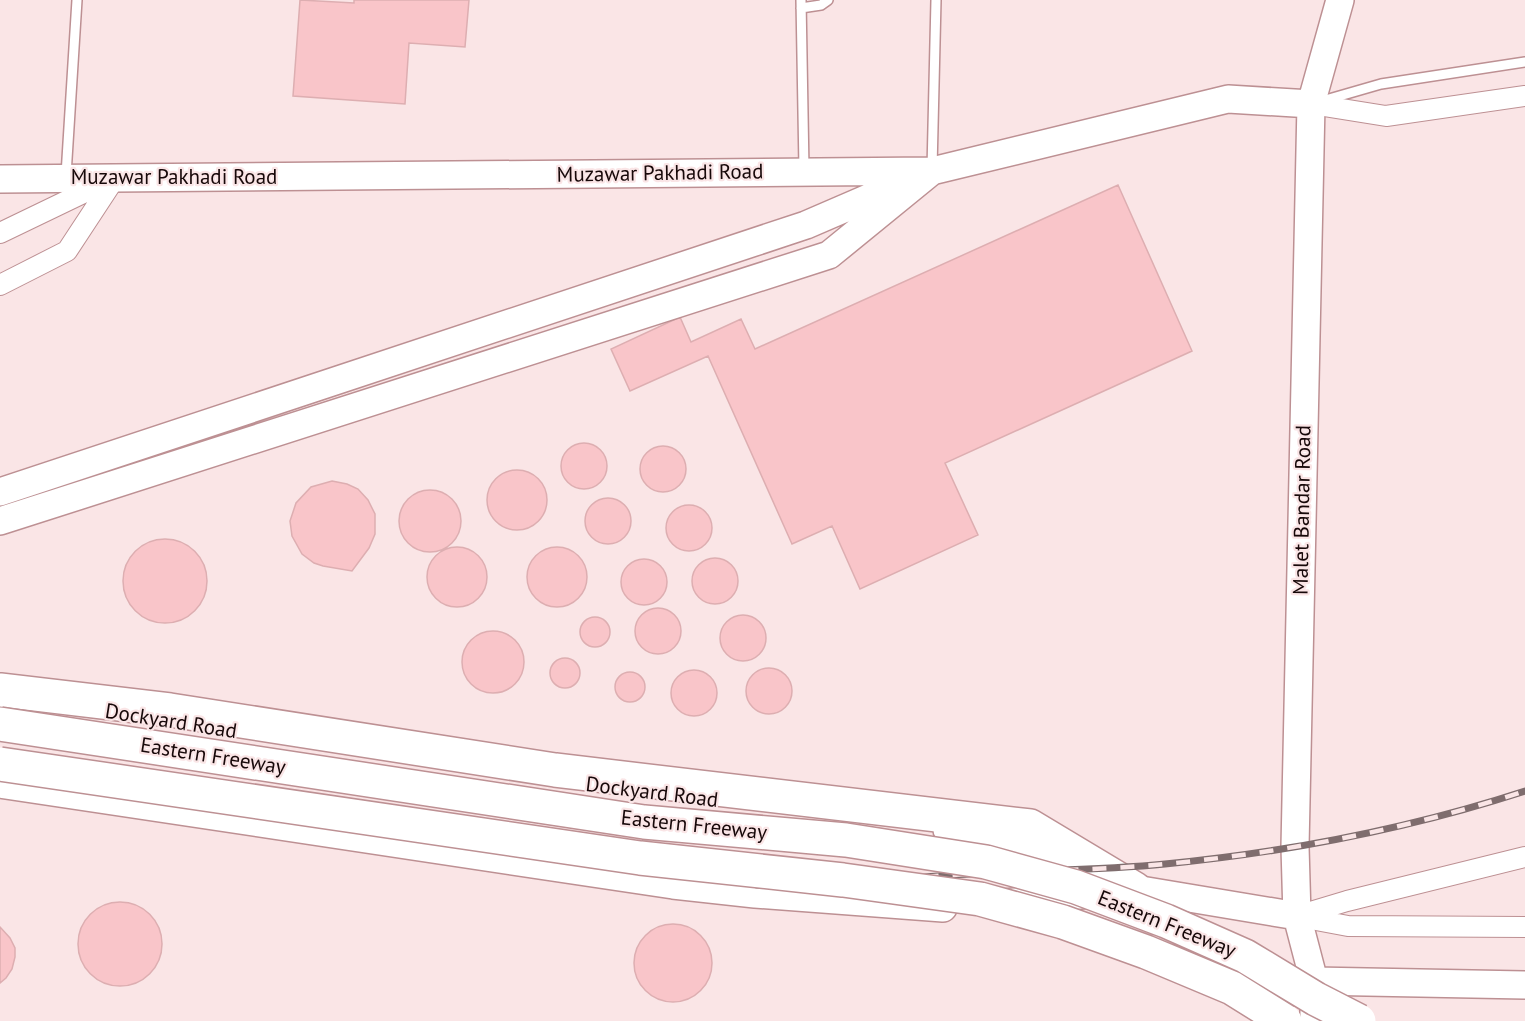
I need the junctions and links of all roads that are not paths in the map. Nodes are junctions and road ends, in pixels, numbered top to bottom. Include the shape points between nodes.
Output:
1 (77, 0) edge
2 (828, 0) edge
3 (936, 0) edge
4 (1340, 0) edge
5 (801, 4) edge
6 (1525, 62) edge
7 (1525, 96) edge
8 (1311, 104) junction
9 (932, 171) junction
10 (804, 172) junction
11 (66, 178) junction
12 (115, 178) junction
13 (0, 179) edge
14 (0, 233) edge
15 (0, 285) edge
16 (0, 492) edge
17 (0, 521) edge
18 (0, 690) edge
19 (0, 698) edge
20 (0, 724) edge
21 (0, 764) edge
22 (0, 784) edge
23 (1525, 857) edge
24 (1135, 889) junction
25 (1297, 916) junction
26 (1525, 927) edge
27 (1314, 981) junction
28 (1525, 985) edge
29 (1285, 1021) edge
30 (1314, 1021) edge
31 (1359, 1021) edge

1 - 11 lane
2 - 5 lane via 821,5
3 - 9 lane
4 - 8 street, Malet Bandar Road
5 - 10 lane
6 - 8 lane via 1381,84
7 - 8 street via 1386,116
8 - 9 street, Muzawar Pakhadi Road via 1228,99
8 - 25 street, Malet Bandar Road via 1295,848
9 - 10 street, Muzawar Pakhadi Road
9 - 16 street via 807,225
9 - 17 street via 829,255
10 - 12 street, Muzawar Pakhadi Road
11 - 12 street, Muzawar Pakhadi Road
11 - 13 street, Muzawar Pakhadi Road
12 - 14 street
12 - 15 street via 67,251
18 - 24 highway via 170,710 555,770 1030,826
19 - 24 street, Dockyard Road via 549,779 970,833
20 - 31 highway, Eastern Freeway, bridge via 644,822 846,840 986,862 1076,887 1166,921 1245,956
21 - 29 highway, Eastern Freeway, bridge via 640,858 980,899 1063,921 1146,952 1232,988
22 - 24 street via 755,894 957,908
23 - 25 street
24 - 25 street, Dockyard Road
25 - 26 street via 1348,926
25 - 27 street, Malet Bandar Road
27 - 28 street
27 - 30 street, Malet Bandar Road

